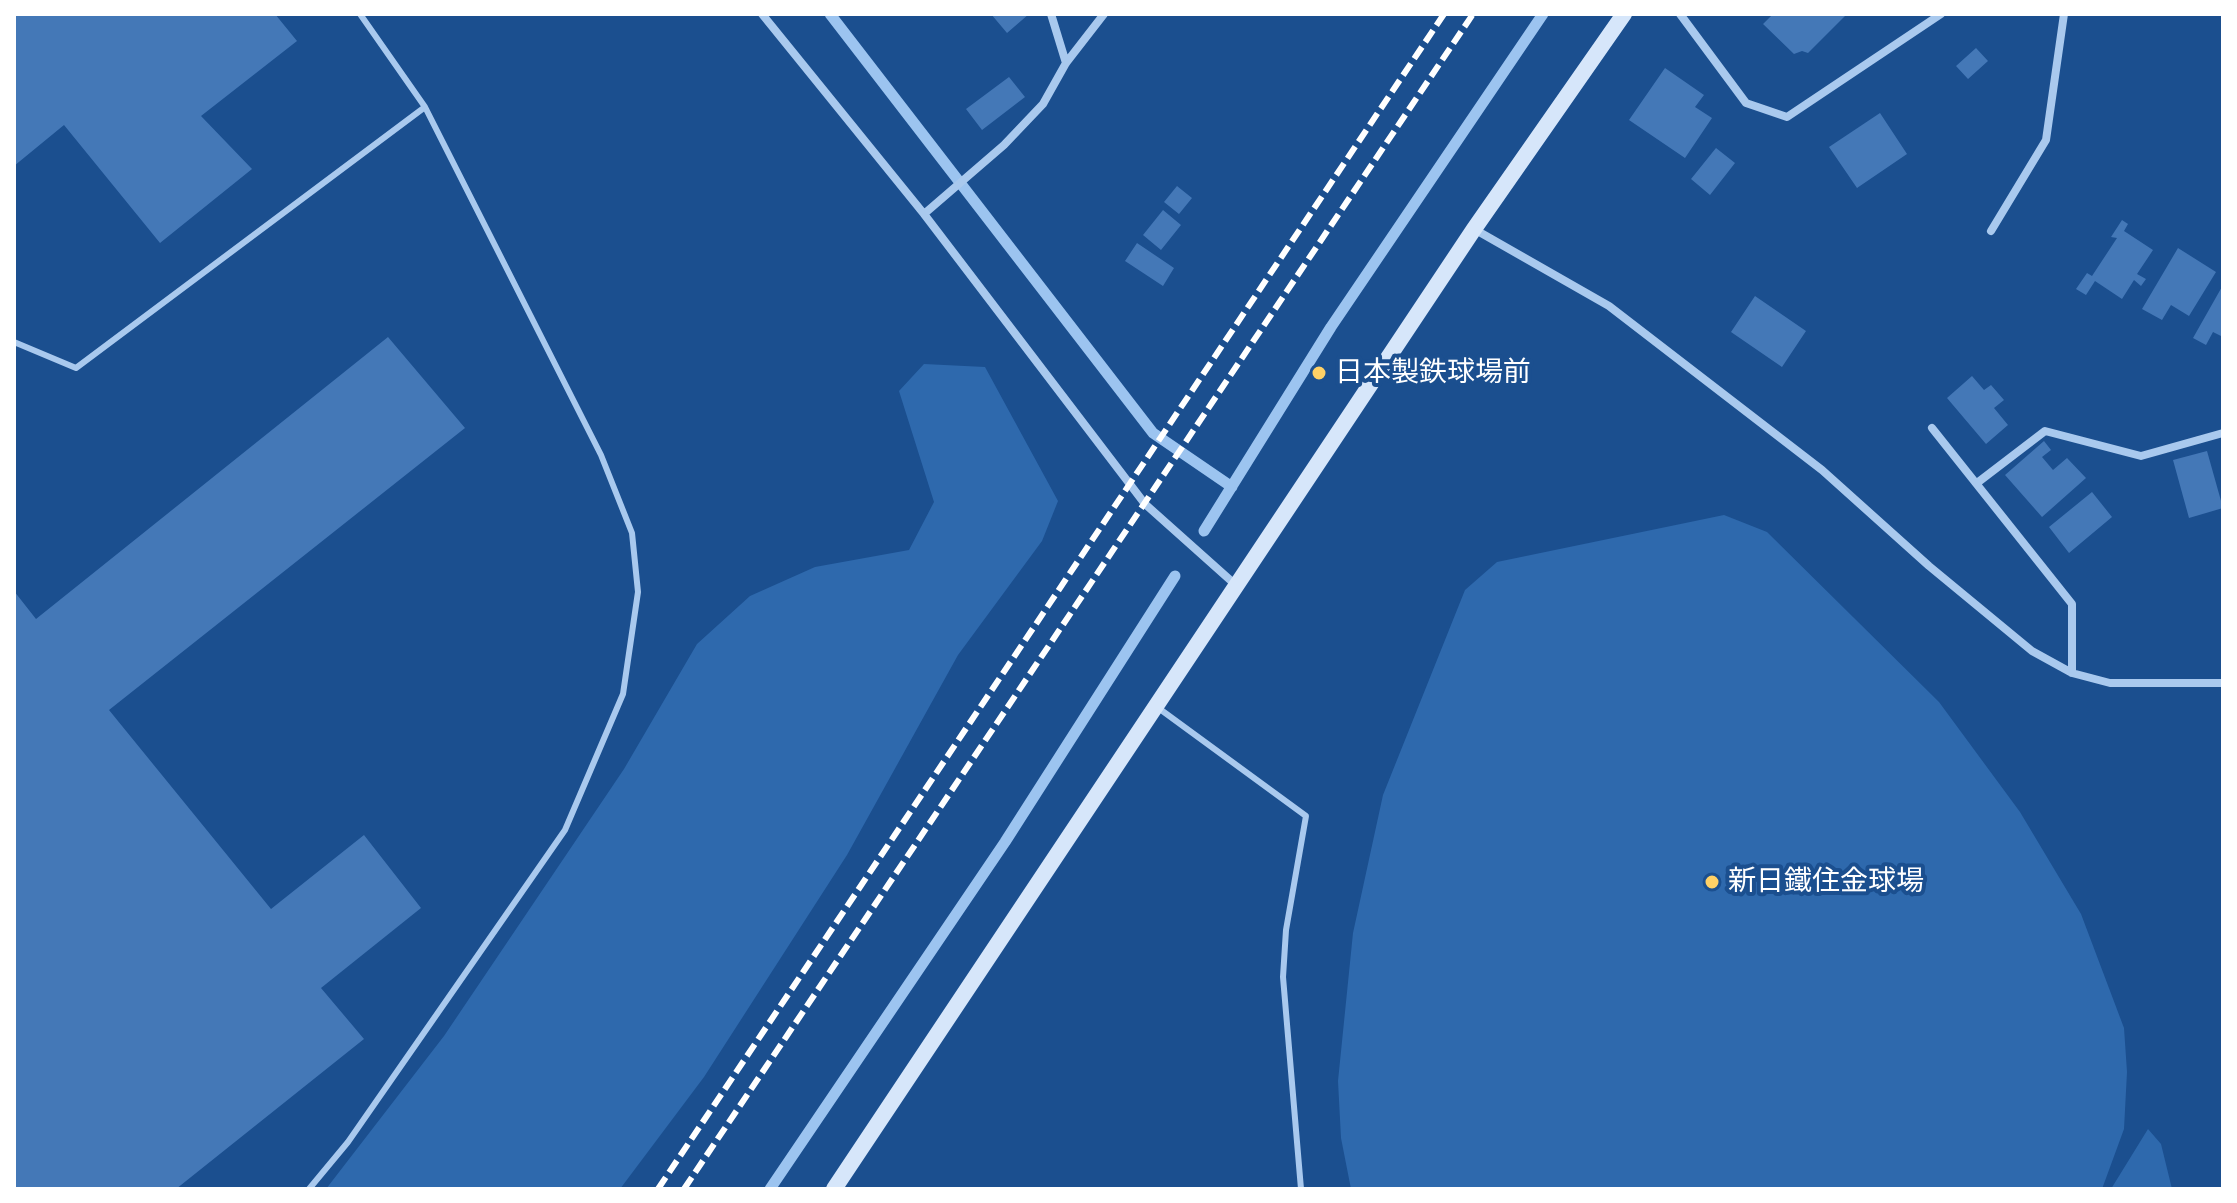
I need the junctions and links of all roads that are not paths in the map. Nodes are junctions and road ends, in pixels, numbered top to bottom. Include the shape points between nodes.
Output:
1 (360, 14) edge
2 (762, 14) edge
3 (1051, 14) edge
4 (1104, 14) edge
5 (1624, 14) edge
6 (1680, 14) edge
7 (1941, 14) edge
8 (2064, 14) edge
9 (1066, 63) junction
10 (425, 107) junction
11 (924, 214) junction
12 (1474, 229) junction
13 (1991, 231) dead end
14 (14, 342) edge
15 (1932, 428) dead end
16 (2223, 433) edge
17 (1977, 483) junction
18 (1238, 587) junction
19 (2072, 673) junction
20 (2223, 683) edge
21 (1157, 707) junction
22 (309, 1189) edge
23 (834, 1189) edge
24 (1301, 1189) edge

1 - 10 lane
2 - 11 street
3 - 9 street
4 - 9 street
5 - 12 street
6 - 7 street via 1746,103 1787,117
8 - 13 street via 2046,140
9 - 11 street via 1043,104
10 - 14 lane via 76,368
10 - 22 lane via 601,455 632,533 638,592 623,694 565,830 348,1142
11 - 18 street via 1145,504
12 - 18 street
12 - 19 street via 1609,306 1822,470 2032,651
15 - 17 street
16 - 17 street via 2141,456 2045,431
17 - 19 street via 2072,604
18 - 21 street
19 - 20 street via 2110,683
21 - 23 street
21 - 24 lane via 1306,816 1283,977

